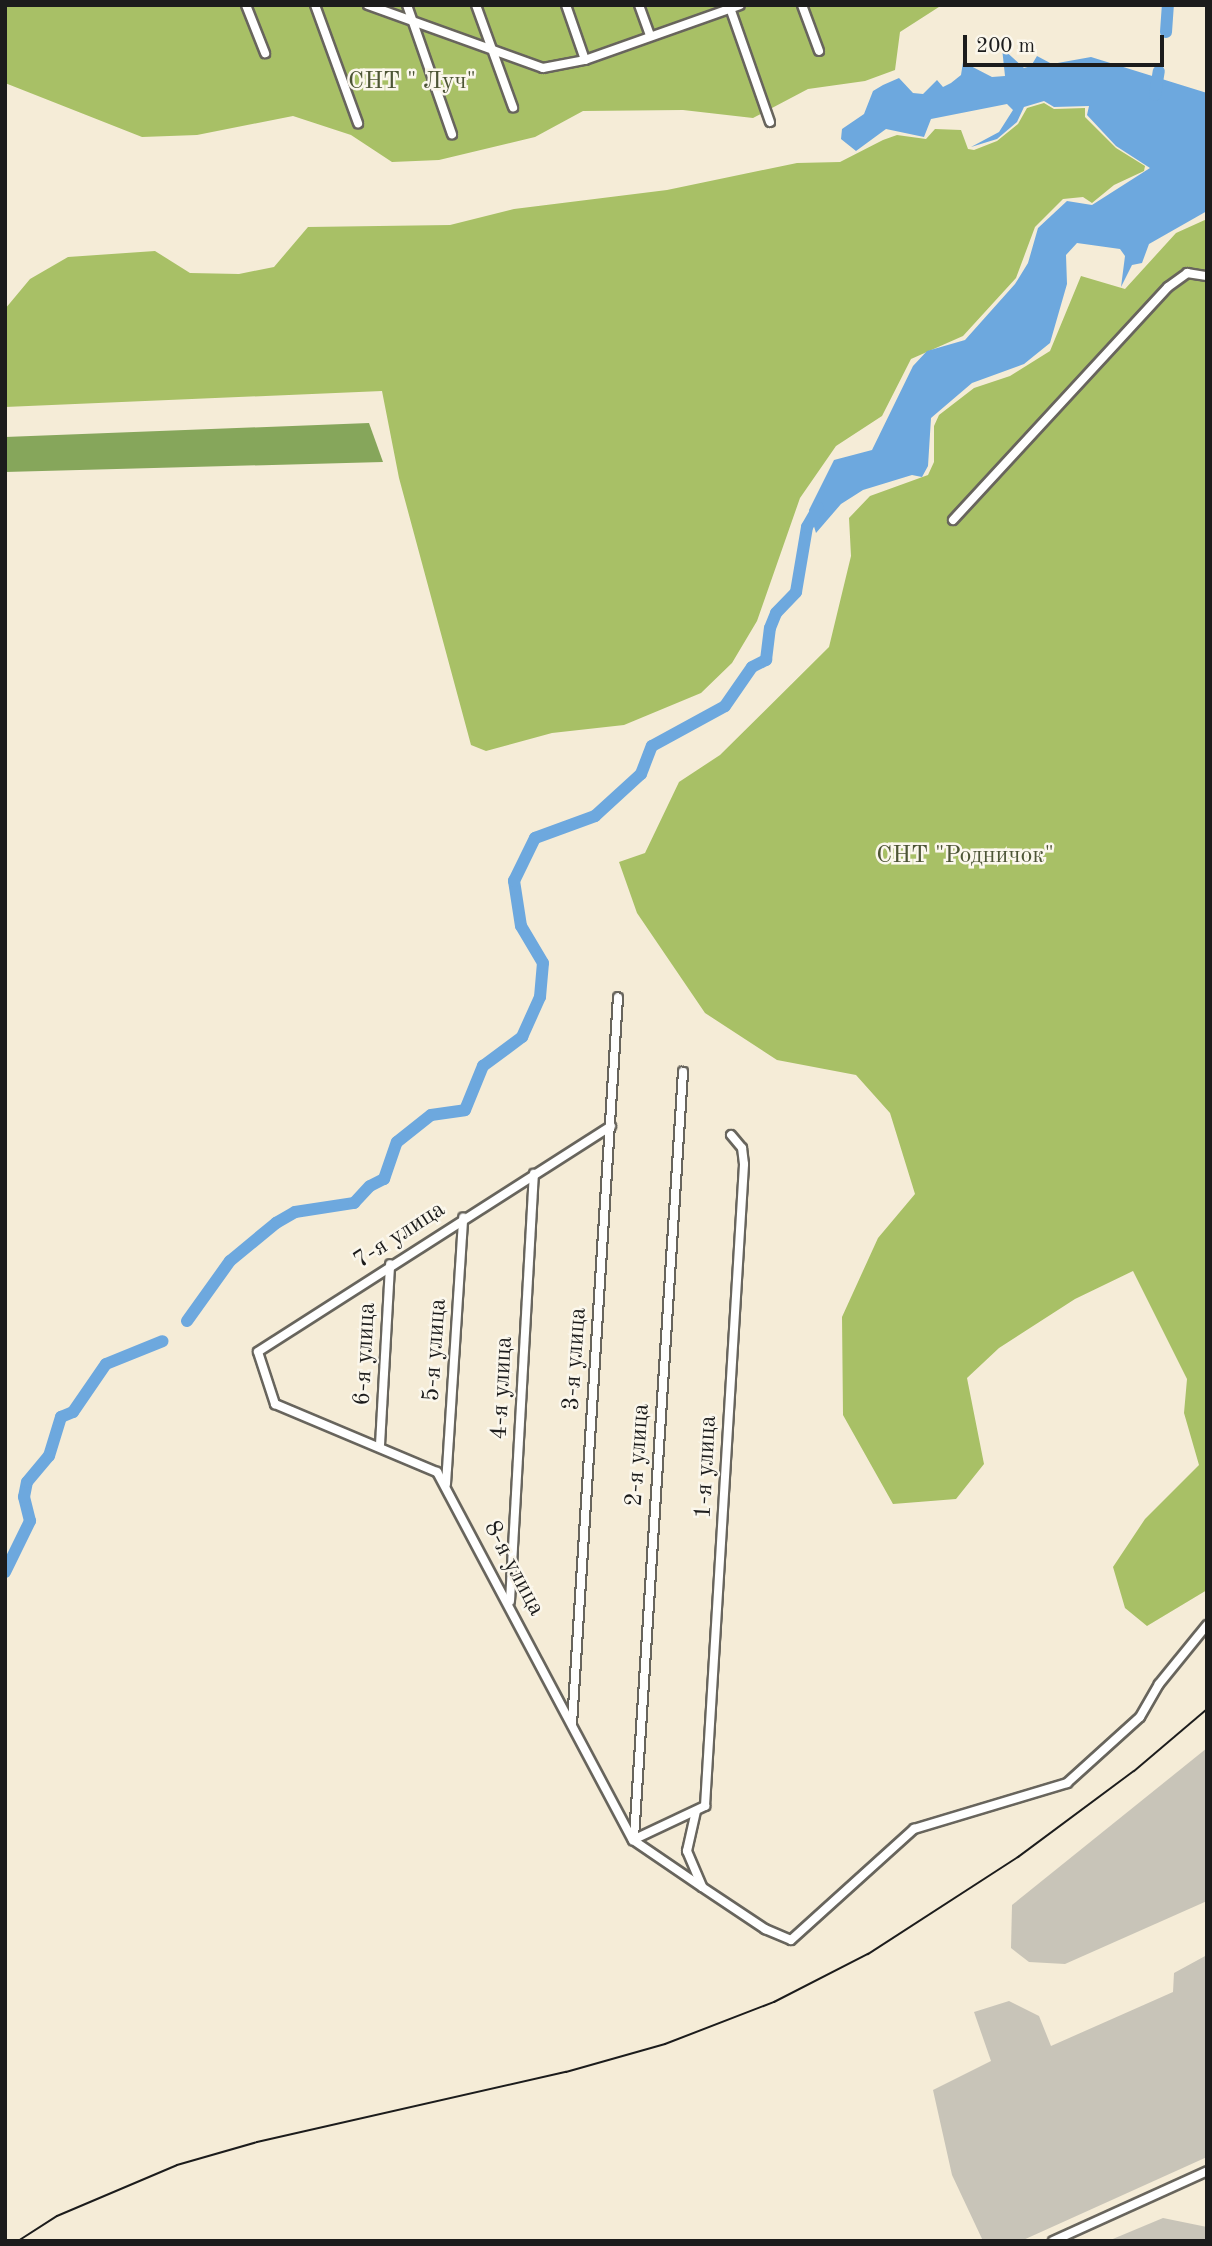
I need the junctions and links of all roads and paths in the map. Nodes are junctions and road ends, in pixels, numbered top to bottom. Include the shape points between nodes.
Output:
1 (246, 5) edge
2 (315, 5) edge
3 (368, 5) edge
4 (407, 5) edge
5 (476, 5) edge
6 (566, 5) edge
7 (639, 5) edge
8 (740, 5) edge
9 (802, 5) edge
10 (730, 7) edge
11 (411, 20) junction
12 (650, 35) junction
13 (492, 51) junction
14 (819, 51) dead end
15 (265, 53) dead end
16 (585, 60) junction
17 (513, 107) dead end
18 (770, 122) dead end
19 (358, 123) dead end
20 (452, 134) dead end
21 (1207, 275) edge
22 (953, 520) dead end
23 (618, 997) dead end
24 (683, 1072) dead end
25 (611, 1126) junction
26 (732, 1135) dead end
27 (534, 1174) junction
28 (463, 1219) junction
29 (390, 1264) junction
30 (275, 1404) joint
31 (380, 1445) junction
32 (446, 1485) junction
33 (510, 1604) junction
34 (1207, 1625) edge
35 (572, 1725) junction
36 (696, 1811) junction
37 (634, 1840) junction
38 (702, 1887) junction
39 (1207, 2171) edge
40 (1054, 2241) edge

1 - 15 street
2 - 19 street
3 - 11 street
4 - 11 street
5 - 13 street
6 - 16 street
7 - 12 street
8 - 10 street
9 - 14 street
10 - 12 street
10 - 18 street
11 - 13 street
11 - 20 street
12 - 16 street
13 - 16 street via 543,68
13 - 17 street
21 - 22 street via 1187,272 1158,296
23 - 25 street, 3-я улица
24 - 37 street, 2-я улица
25 - 27 street, 7-я улица
25 - 35 street, 3-я улица
26 - 36 street, 1-я улица via 742,1148 744,1164 705,1806
27 - 28 street, 7-я улица
27 - 33 street, 4-я улица
28 - 29 street, 7-я улица
28 - 32 street, 5-я улица
29 - 30 street, 7-я улица via 258,1352
29 - 31 street, 6-я улица
30 - 31 street, 8-я улица
31 - 32 street, 8-я улица via 437,1472
32 - 33 street, 8-я улица
33 - 35 street, 8-я улица
34 - 38 street via 1159,1684 1140,1717 1067,1783 914,1829 791,1940 765,1929
35 - 37 street, 8-я улица
36 - 37 street
36 - 38 street via 687,1850
37 - 38 street
39 - 40 street

